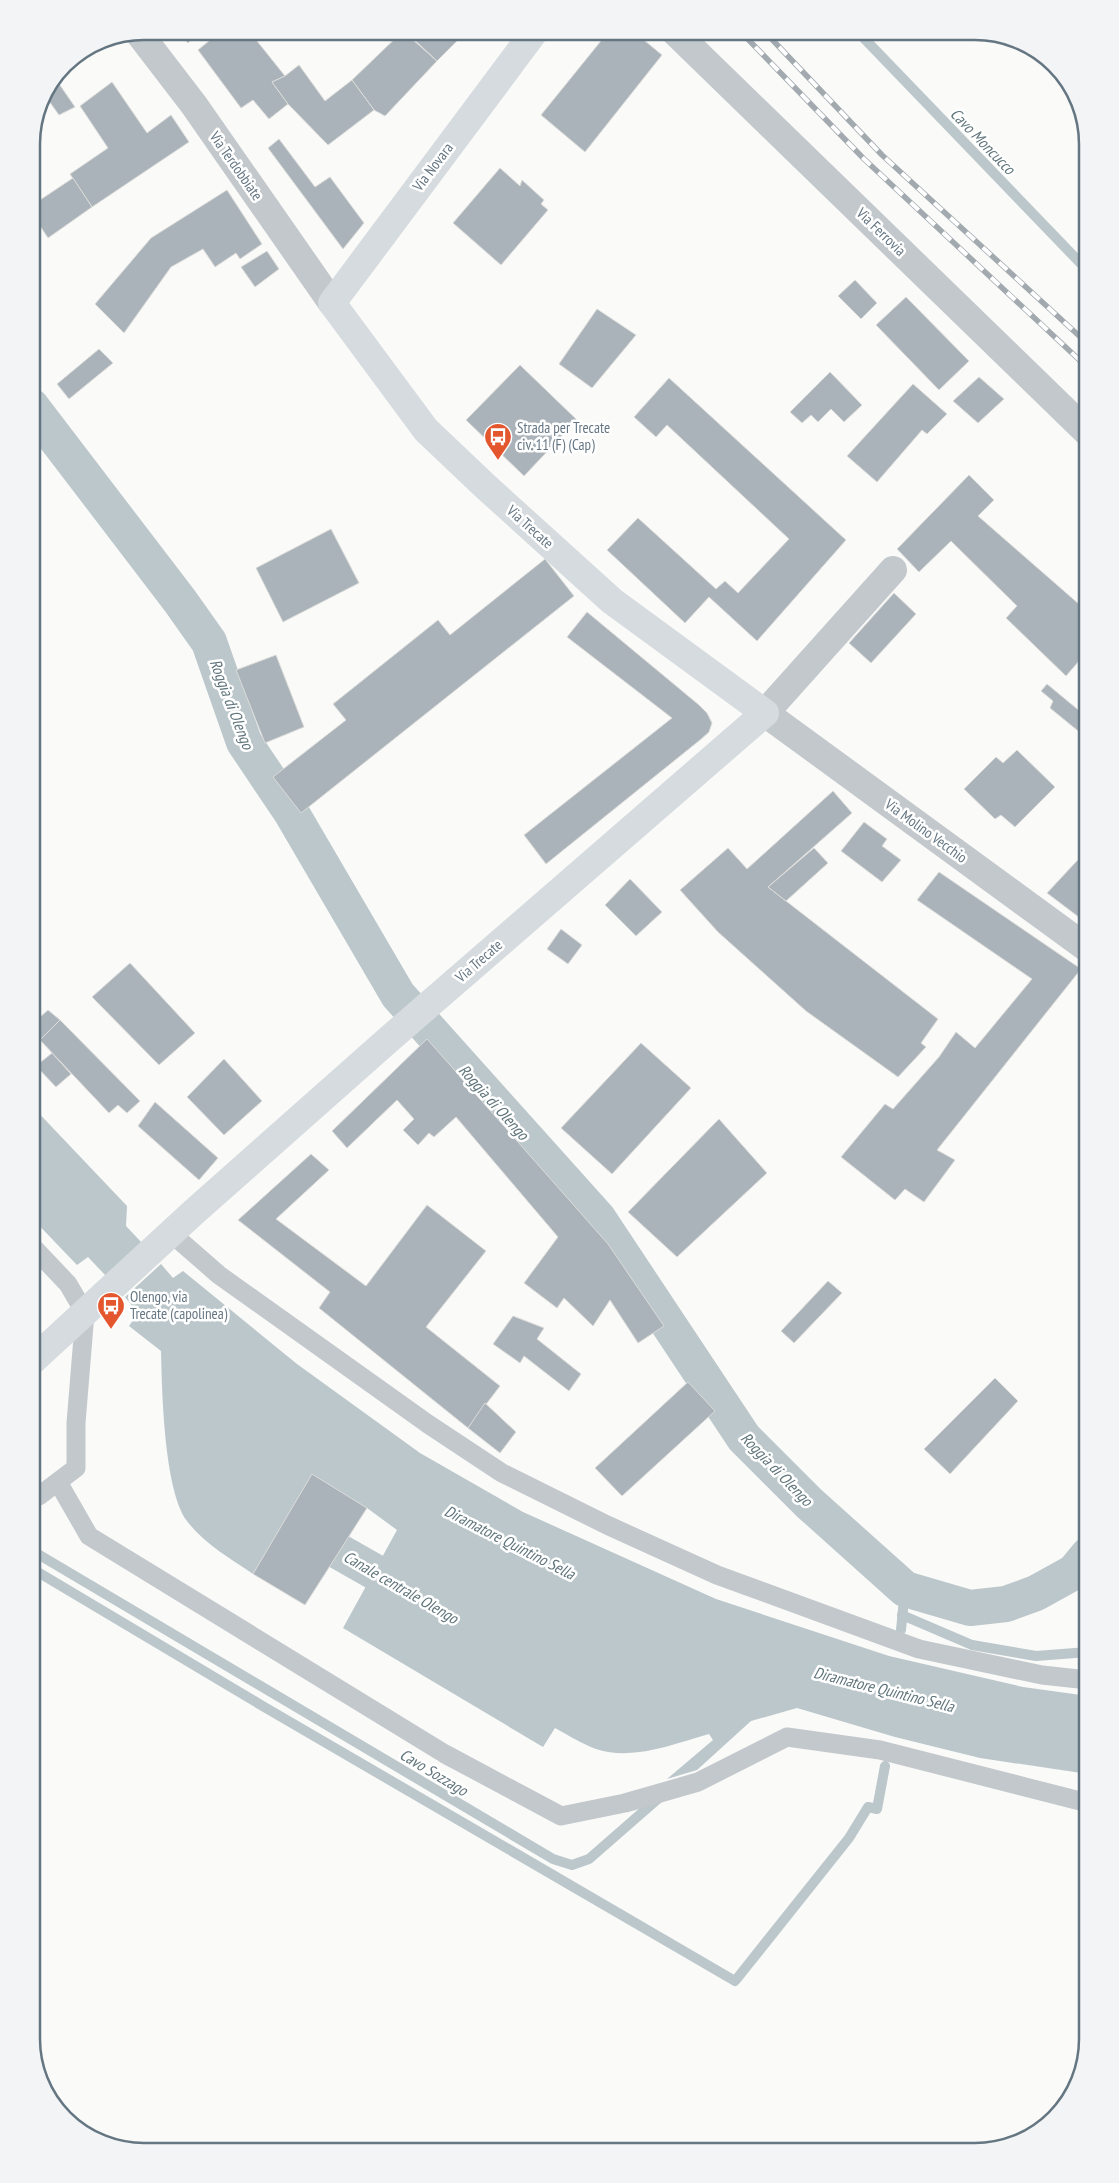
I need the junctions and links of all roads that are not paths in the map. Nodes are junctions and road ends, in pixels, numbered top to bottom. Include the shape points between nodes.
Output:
1 (144, 40) edge
2 (528, 40) edge
3 (683, 40) edge
4 (332, 302) junction
5 (1079, 424) edge
6 (893, 570) dead end
7 (765, 713) junction
8 (1079, 942) edge
9 (172, 1234) junction
10 (40, 1254) edge
11 (85, 1313) junction
12 (40, 1354) edge
13 (58, 1482) junction
14 (40, 1495) edge
15 (1079, 1679) edge
16 (1079, 1801) edge

1 - 4 street, Via Terdobbiate via 194,105
2 - 4 main road, Via Novara
3 - 5 street, Via Ferrovia
4 - 7 main road, Via Trecate via 426,430 612,601
6 - 7 street, Via Trecate
7 - 8 street, Via Molino Vecchio
7 - 9 main road, Via Trecate via 440,994
9 - 11 main road, Via Trecate
9 - 15 lane via 218,1275 428,1424 502,1473 607,1525 717,1575 919,1649 1042,1675
10 - 11 lane via 68,1284
11 - 12 main road, Via Trecate
11 - 13 lane via 76,1422 76,1468
13 - 14 lane
13 - 16 lane via 89,1536 444,1754 561,1816 625,1803 698,1782 786,1737 880,1750

